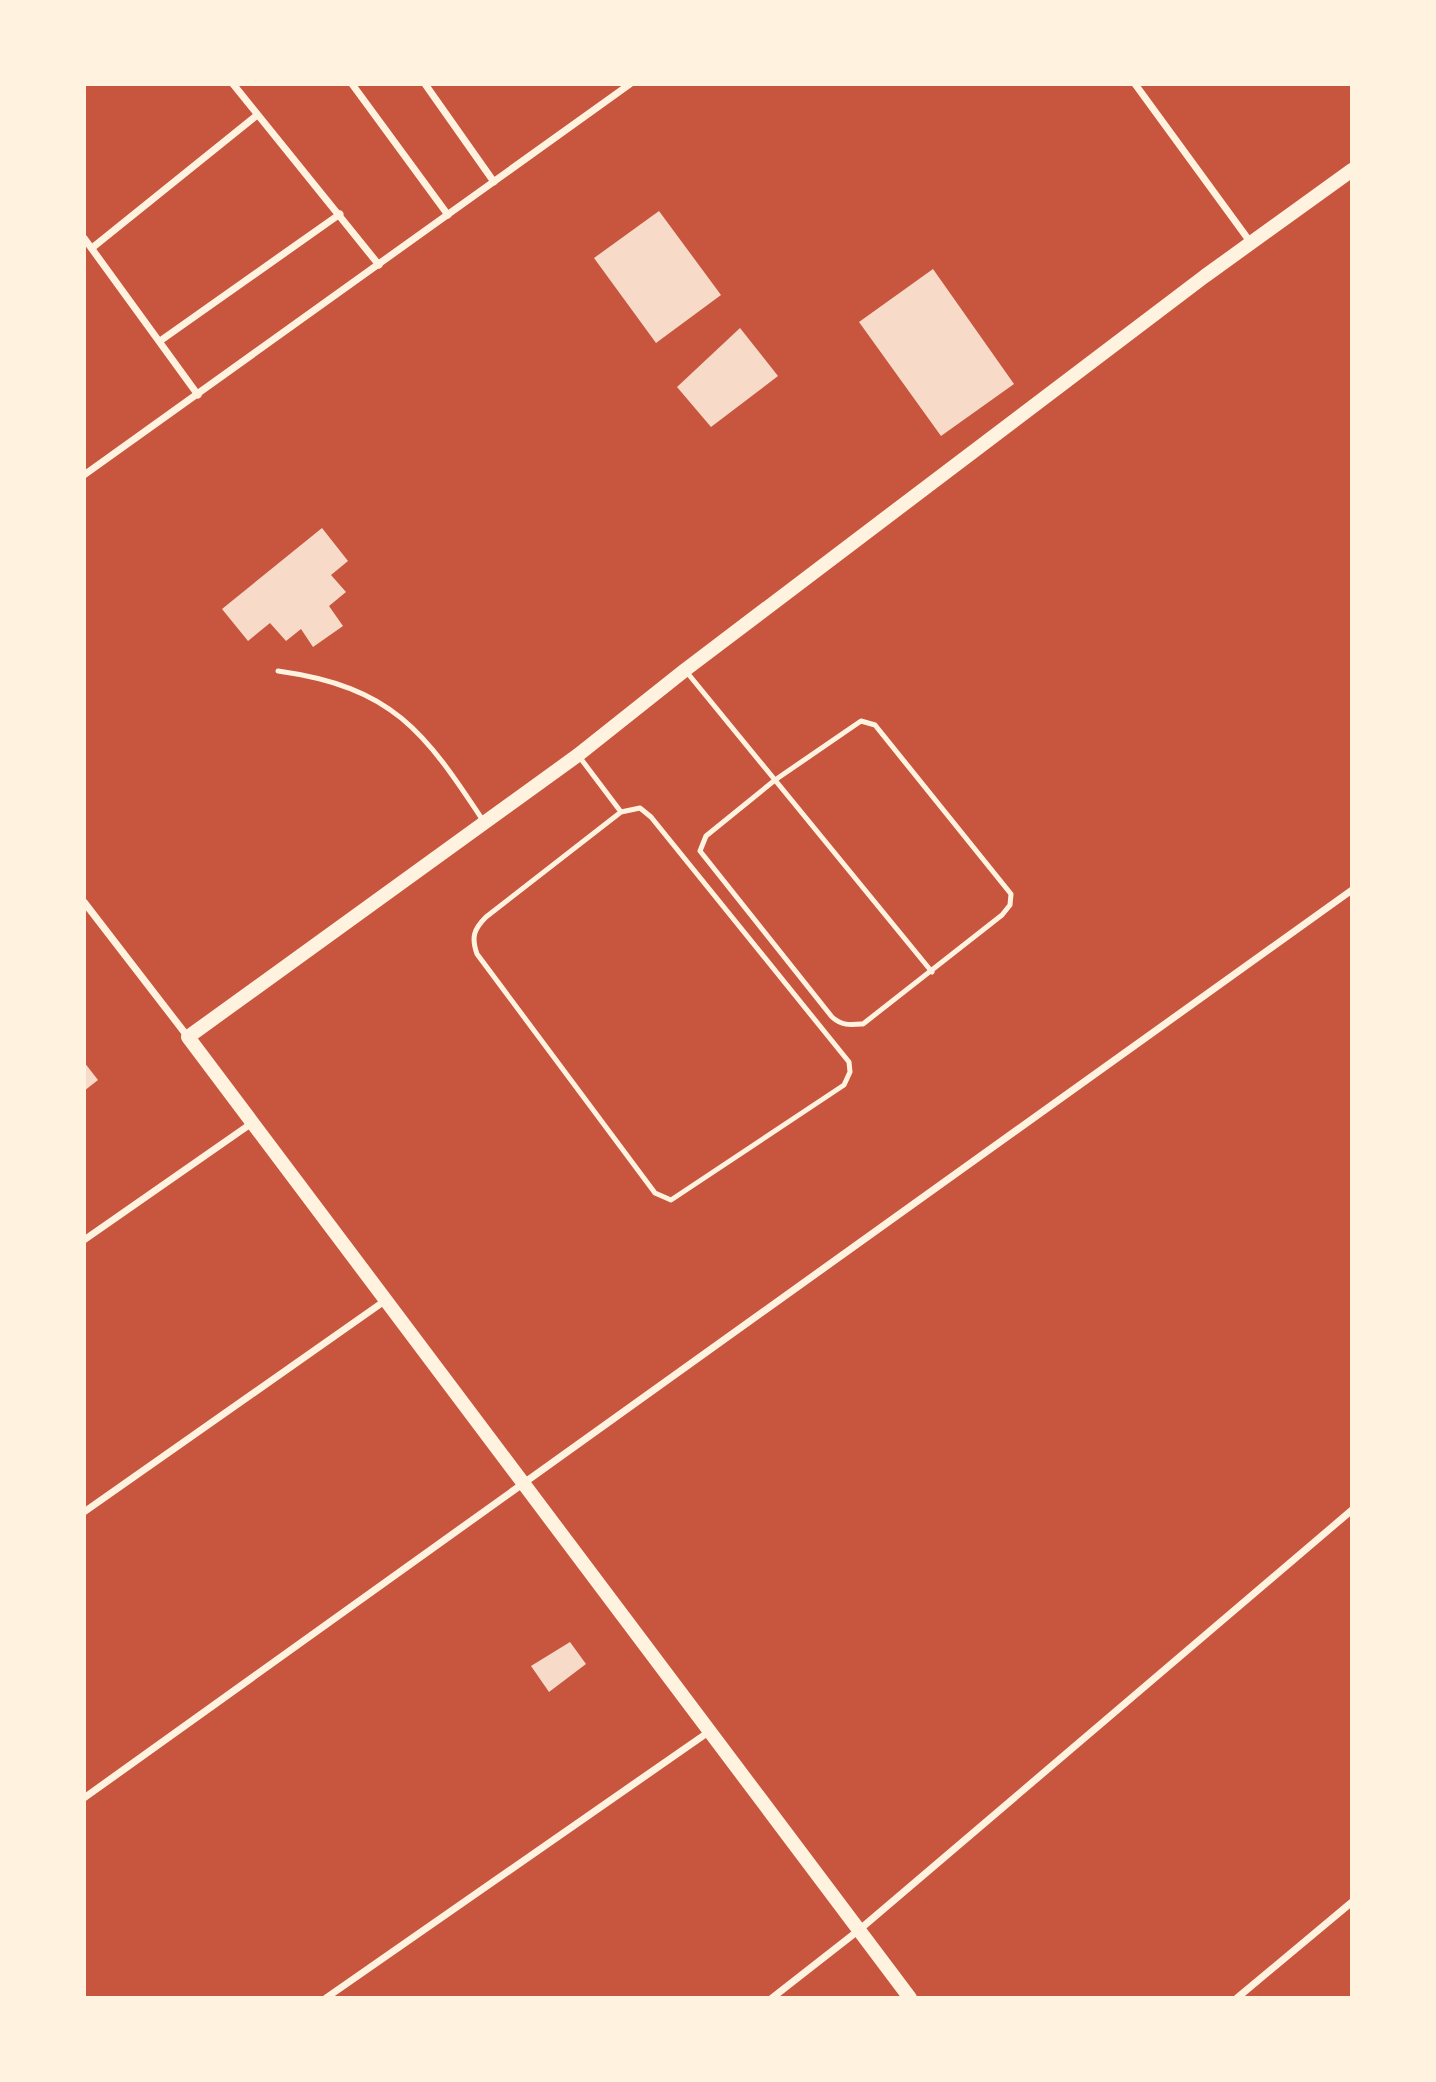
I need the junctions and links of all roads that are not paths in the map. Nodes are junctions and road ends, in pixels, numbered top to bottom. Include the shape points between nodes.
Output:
1 (233, 84) edge
2 (352, 84) edge
3 (425, 84) edge
4 (630, 84) edge
5 (1135, 84) edge
6 (256, 116) junction
7 (1352, 170) edge
8 (494, 182) junction
9 (340, 214) junction
10 (448, 215) junction
11 (84, 238) edge
12 (1251, 243) junction
13 (92, 248) junction
14 (379, 265) junction
15 (160, 341) junction
16 (198, 396) junction
17 (84, 475) edge
18 (685, 670) junction
19 (278, 671) dead end
20 (578, 755) junction
21 (775, 780) junction
22 (621, 812) junction
23 (484, 822) junction
24 (1352, 890) edge
25 (84, 902) edge
26 (932, 972) junction
27 (188, 1037) junction
28 (252, 1122) junction
29 (84, 1240) edge
30 (386, 1300) junction
31 (525, 1485) junction
32 (1352, 1510) edge
33 (84, 1512) edge
34 (710, 1731) junction
35 (84, 1798) edge
36 (1352, 1902) edge
37 (859, 1930) junction
38 (326, 1998) edge
39 (772, 1998) edge
40 (910, 1998) edge
41 (1237, 1998) edge

1 - 6 street
2 - 10 street
3 - 8 street
4 - 8 street
5 - 12 street
6 - 9 street
6 - 13 street
7 - 12 main road
8 - 10 street
9 - 14 street
9 - 15 street
10 - 14 street
11 - 13 street
12 - 18 main road
13 - 15 street
14 - 16 street
15 - 16 street
16 - 17 street
18 - 20 main road
18 - 21 lane
19 - 23 lane via 332,681 393,709 444,762
20 - 22 lane
20 - 23 main road
21 - 26 lane
21 - 26 lane via 706,836 700,851 832,1017 839,1024 863,1024
21 - 26 lane via 850,727 869,722 1002,878 1011,894 1010,905
22 - 22 lane via 640,808 651,817 849,1062 844,1085 671,1200 655,1193 477,954 472,941 475,928 486,917
23 - 27 main road
24 - 31 street
25 - 27 street
27 - 28 main road
28 - 29 street
28 - 30 main road
30 - 31 main road
30 - 33 street
31 - 34 main road
31 - 35 street
32 - 37 street
34 - 37 main road
34 - 38 street
36 - 41 street
37 - 39 street
37 - 40 main road

